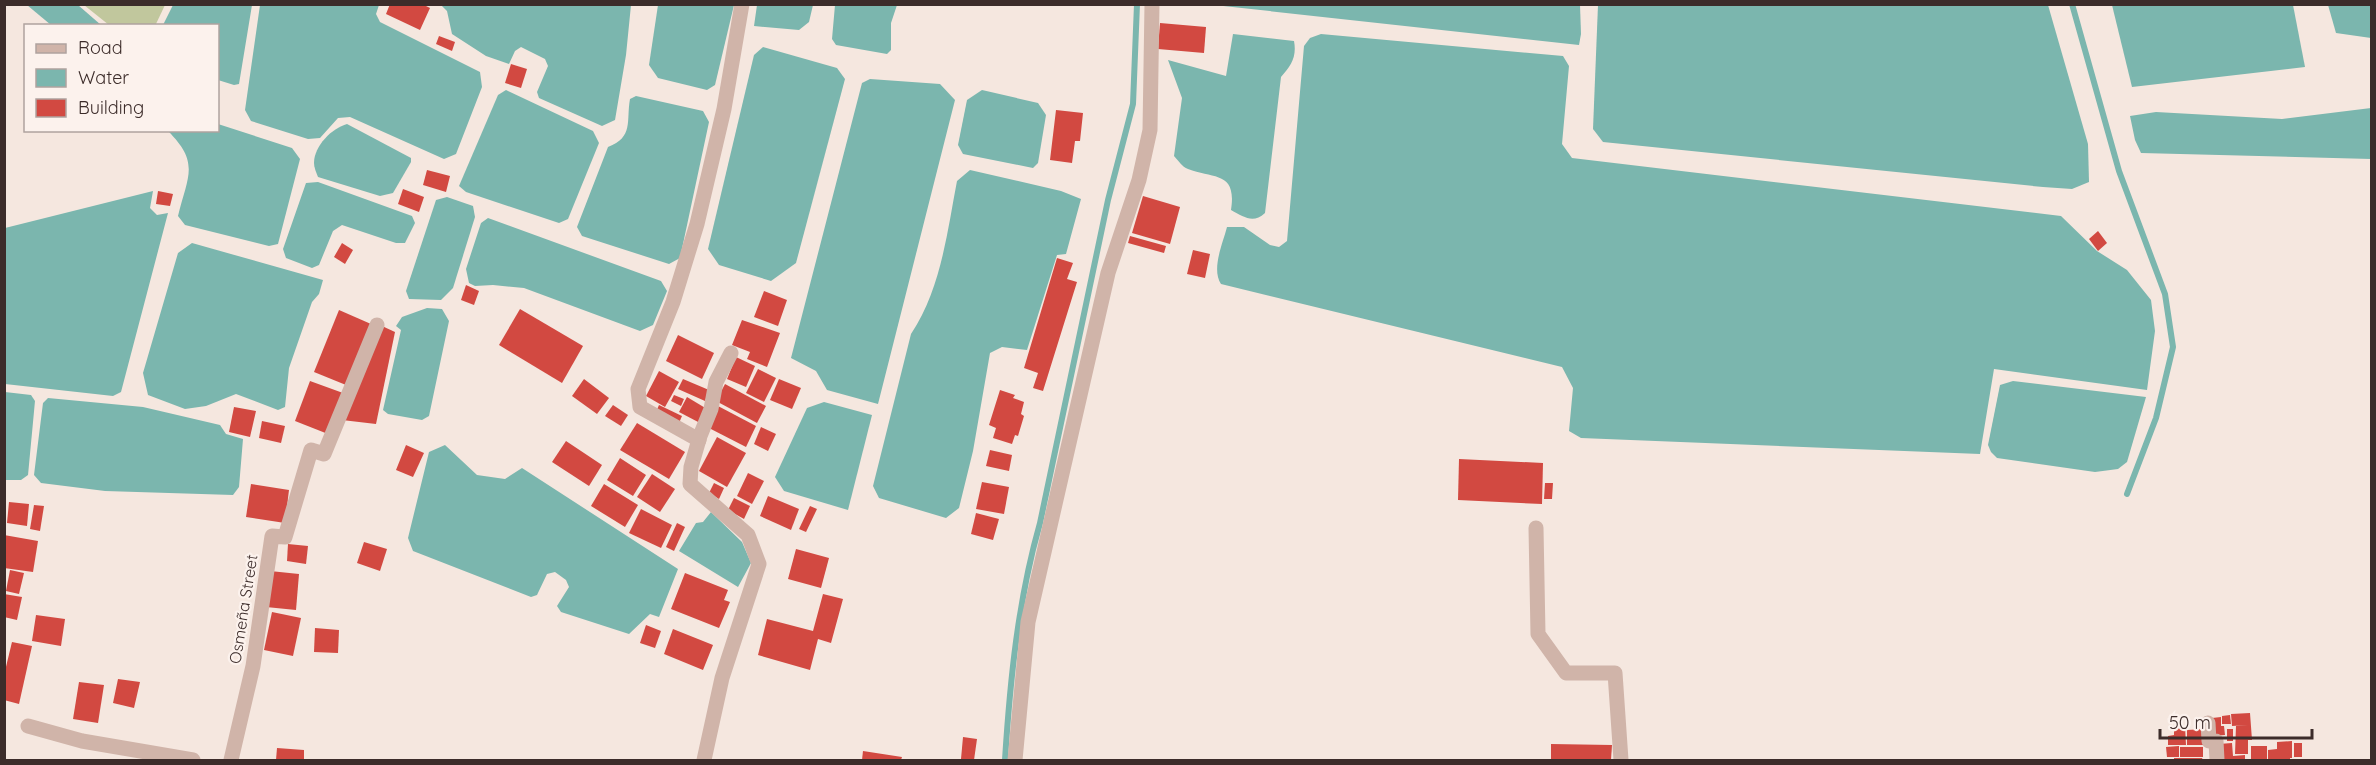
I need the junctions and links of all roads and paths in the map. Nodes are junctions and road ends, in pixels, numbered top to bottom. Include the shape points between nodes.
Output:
1 (742, 4) edge
2 (1152, 4) edge
3 (377, 326) dead end
4 (731, 353) dead end
5 (699, 440) junction
6 (1536, 528) dead end
7 (2208, 723) dead end
8 (28, 726) dead end
9 (193, 760) edge
10 (231, 760) edge
11 (704, 760) edge
12 (1016, 760) edge
13 (1621, 760) edge
14 (2217, 760) edge

1 - 5 street via 724,109 697,224 673,302 638,389 640,407
2 - 12 street via 1150,130 1139,180 1108,273 1028,622
3 - 10 street, Osmeña Street via 324,454 311,450 285,537 272,536 253,666
4 - 5 street via 716,382
5 - 11 street via 690,484 747,535 759,564 722,678
6 - 13 street via 1538,634 1566,673 1615,673
7 - 14 street via 2209,741 2216,741
8 - 9 street via 82,741

